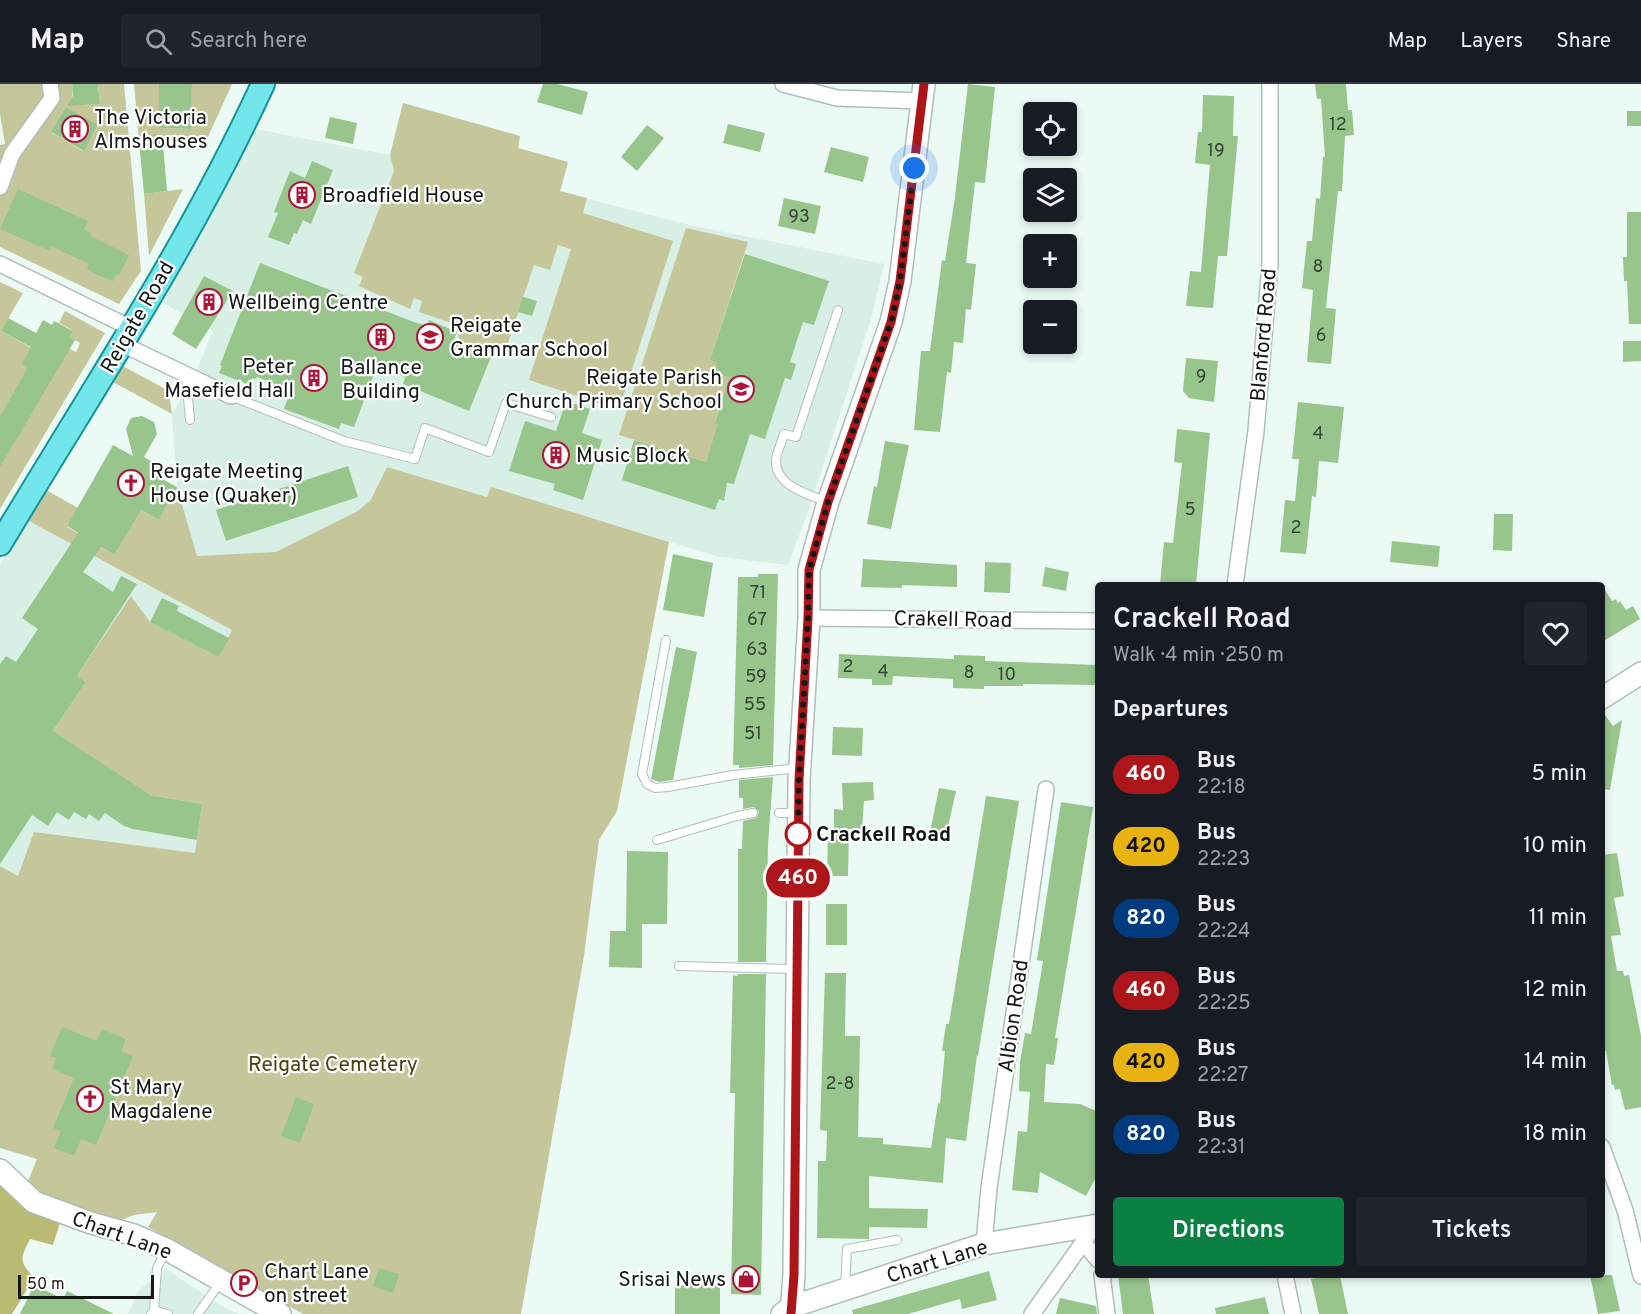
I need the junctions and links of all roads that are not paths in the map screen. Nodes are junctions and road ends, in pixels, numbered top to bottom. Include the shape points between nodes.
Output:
1 (50, 84) edge
2 (263, 84) edge
3 (783, 84) edge
4 (1270, 84) edge
5 (923, 92) edge
6 (0, 187) edge
7 (0, 264) edge
8 (838, 310) dead end
9 (127, 336) junction
10 (186, 375) junction
11 (231, 396) joint
12 (551, 417) dead end
13 (190, 420) dead end
14 (828, 502) junction
15 (0, 544) edge
16 (1235, 582) edge
17 (808, 618) junction
18 (1095, 621) edge
19 (666, 639) dead end
20 (1641, 673) edge
21 (1605, 696) edge
22 (800, 768) junction
23 (1046, 789) dead end
24 (753, 813) dead end
25 (657, 840) dead end
26 (680, 966) dead end
27 (797, 969) junction
28 (1605, 1155) edge
29 (0, 1170) edge
30 (1093, 1228) edge
31 (897, 1240) dead end
32 (984, 1244) junction
33 (166, 1249) junction
34 (1639, 1254) edge
35 (1641, 1276) edge
36 (1102, 1278) edge
37 (1286, 1278) edge
38 (222, 1280) junction
39 (845, 1290) junction
40 (153, 1312) edge
41 (788, 1312) edge
42 (168, 1314) edge
43 (198, 1314) edge
44 (280, 1314) edge
45 (1032, 1314) edge
46 (1107, 1314) edge
47 (1293, 1314) edge

1 - 6 street via 52,98 12,154
2 - 9 main road, Reigate Road
3 - 5 street via 837,98
4 - 16 street, Blanford Road via 1270,264 1256,431
5 - 14 main road via 900,281 891,322
7 - 9 street
8 - 14 lane via 795,437 784,434 776,462 781,478
9 - 10 street
9 - 15 main road, Reigate Road
10 - 11 street
10 - 13 lane
11 - 12 lane via 344,441 415,459 425,429 489,452 506,403
14 - 17 main road via 809,570
17 - 18 street, Crakell Road
17 - 22 main road
19 - 22 lane via 642,774 647,784 668,787
20 - 21 main road
22 - 27 main road via 788,813
23 - 32 street, Albion Road
24 - 25 lane
26 - 27 lane
27 - 41 main road via 794,1275
28 - 34 street
29 - 33 main road, Chart Lane via 34,1202
30 - 32 main road, Chart Lane
30 - 45 street
31 - 39 lane via 847,1249
32 - 39 main road, Chart Lane
33 - 38 main road, Chart Lane
33 - 40 lane via 157,1268
34 - 35 street
36 - 46 street
37 - 47 street
38 - 43 lane
38 - 44 main road, Chart Lane
39 - 41 main road, Chart Lane
40 - 42 lane

